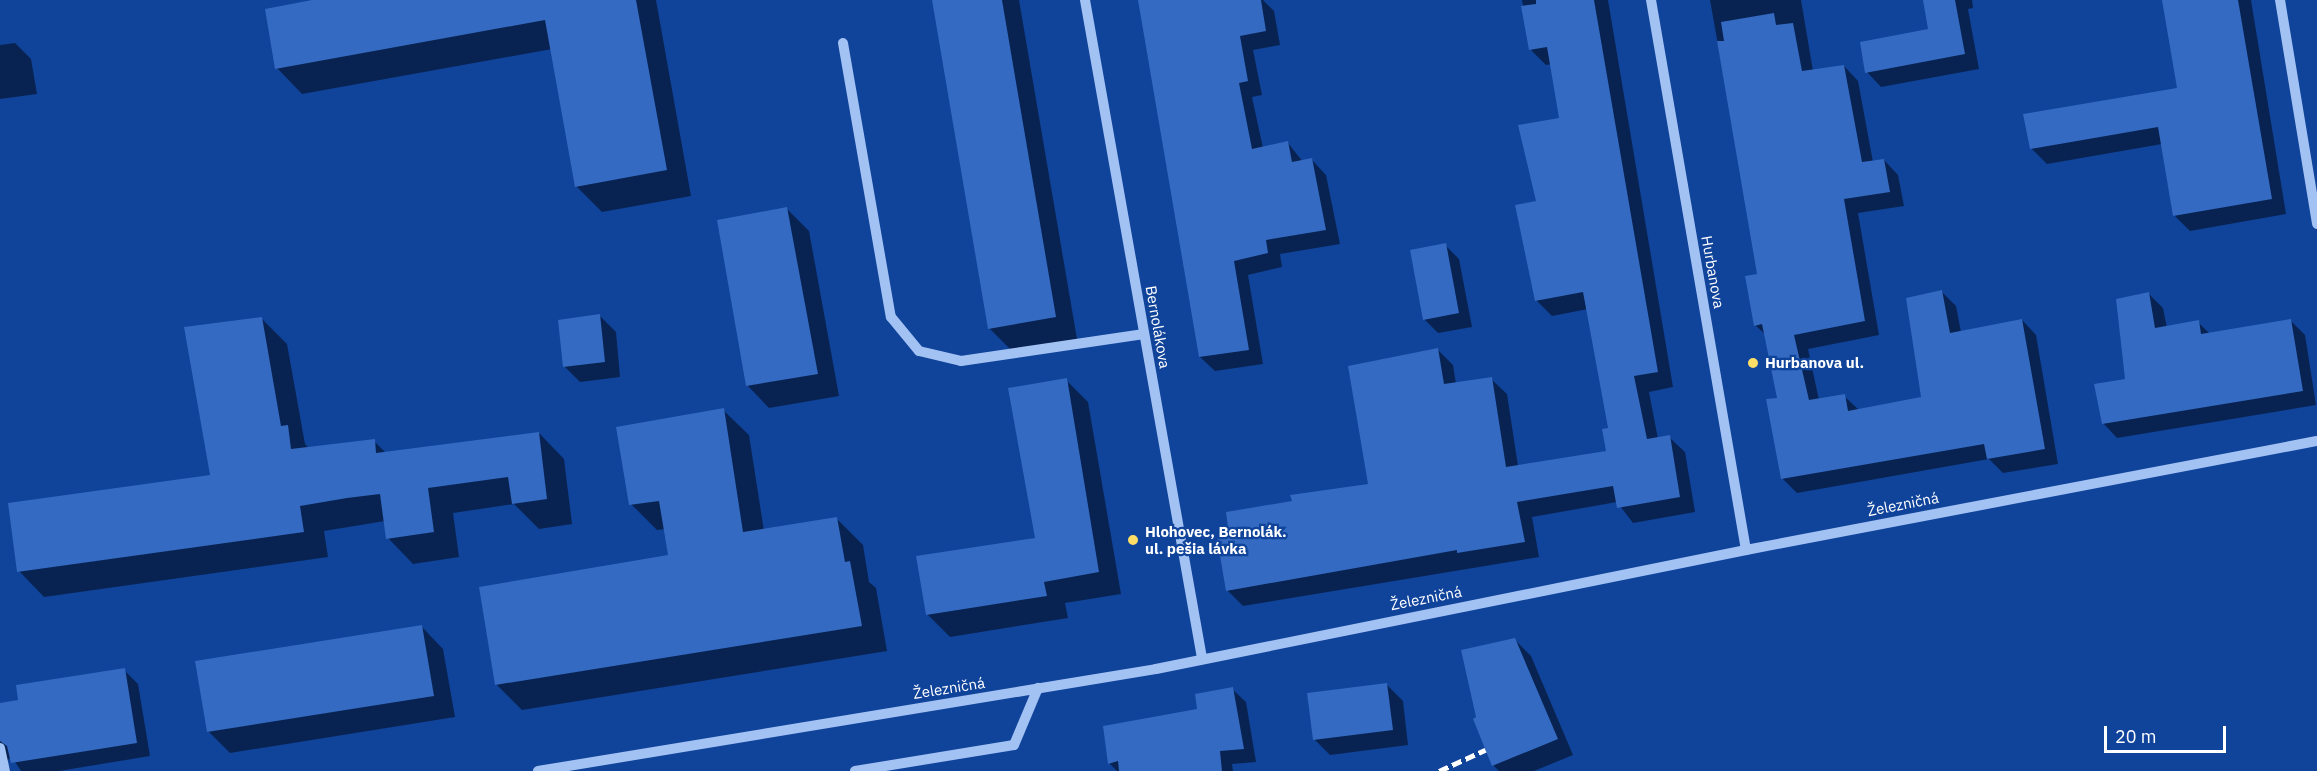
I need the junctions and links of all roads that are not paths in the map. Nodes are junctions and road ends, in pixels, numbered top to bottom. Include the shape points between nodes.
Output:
1 (1084, 0) edge
2 (1651, 0) edge
3 (2280, 0) edge
4 (843, 43) dead end
5 (2317, 224) edge
6 (1144, 334) junction
7 (2317, 441) edge
8 (1746, 550) junction
9 (1202, 658) junction
10 (1038, 688) junction
11 (0, 748) edge
12 (5, 771) edge
13 (538, 771) edge
14 (855, 771) edge

1 - 6 street, Bernolákova
2 - 8 street, Hurbanova
3 - 5 street
4 - 6 street via 891,316 919,351 961,361
6 - 9 street, Bernolákova
7 - 8 street, Železničná
8 - 9 street, Železničná
9 - 10 street, Železničná
10 - 13 street, Železničná
10 - 14 street via 1014,745
11 - 12 street

